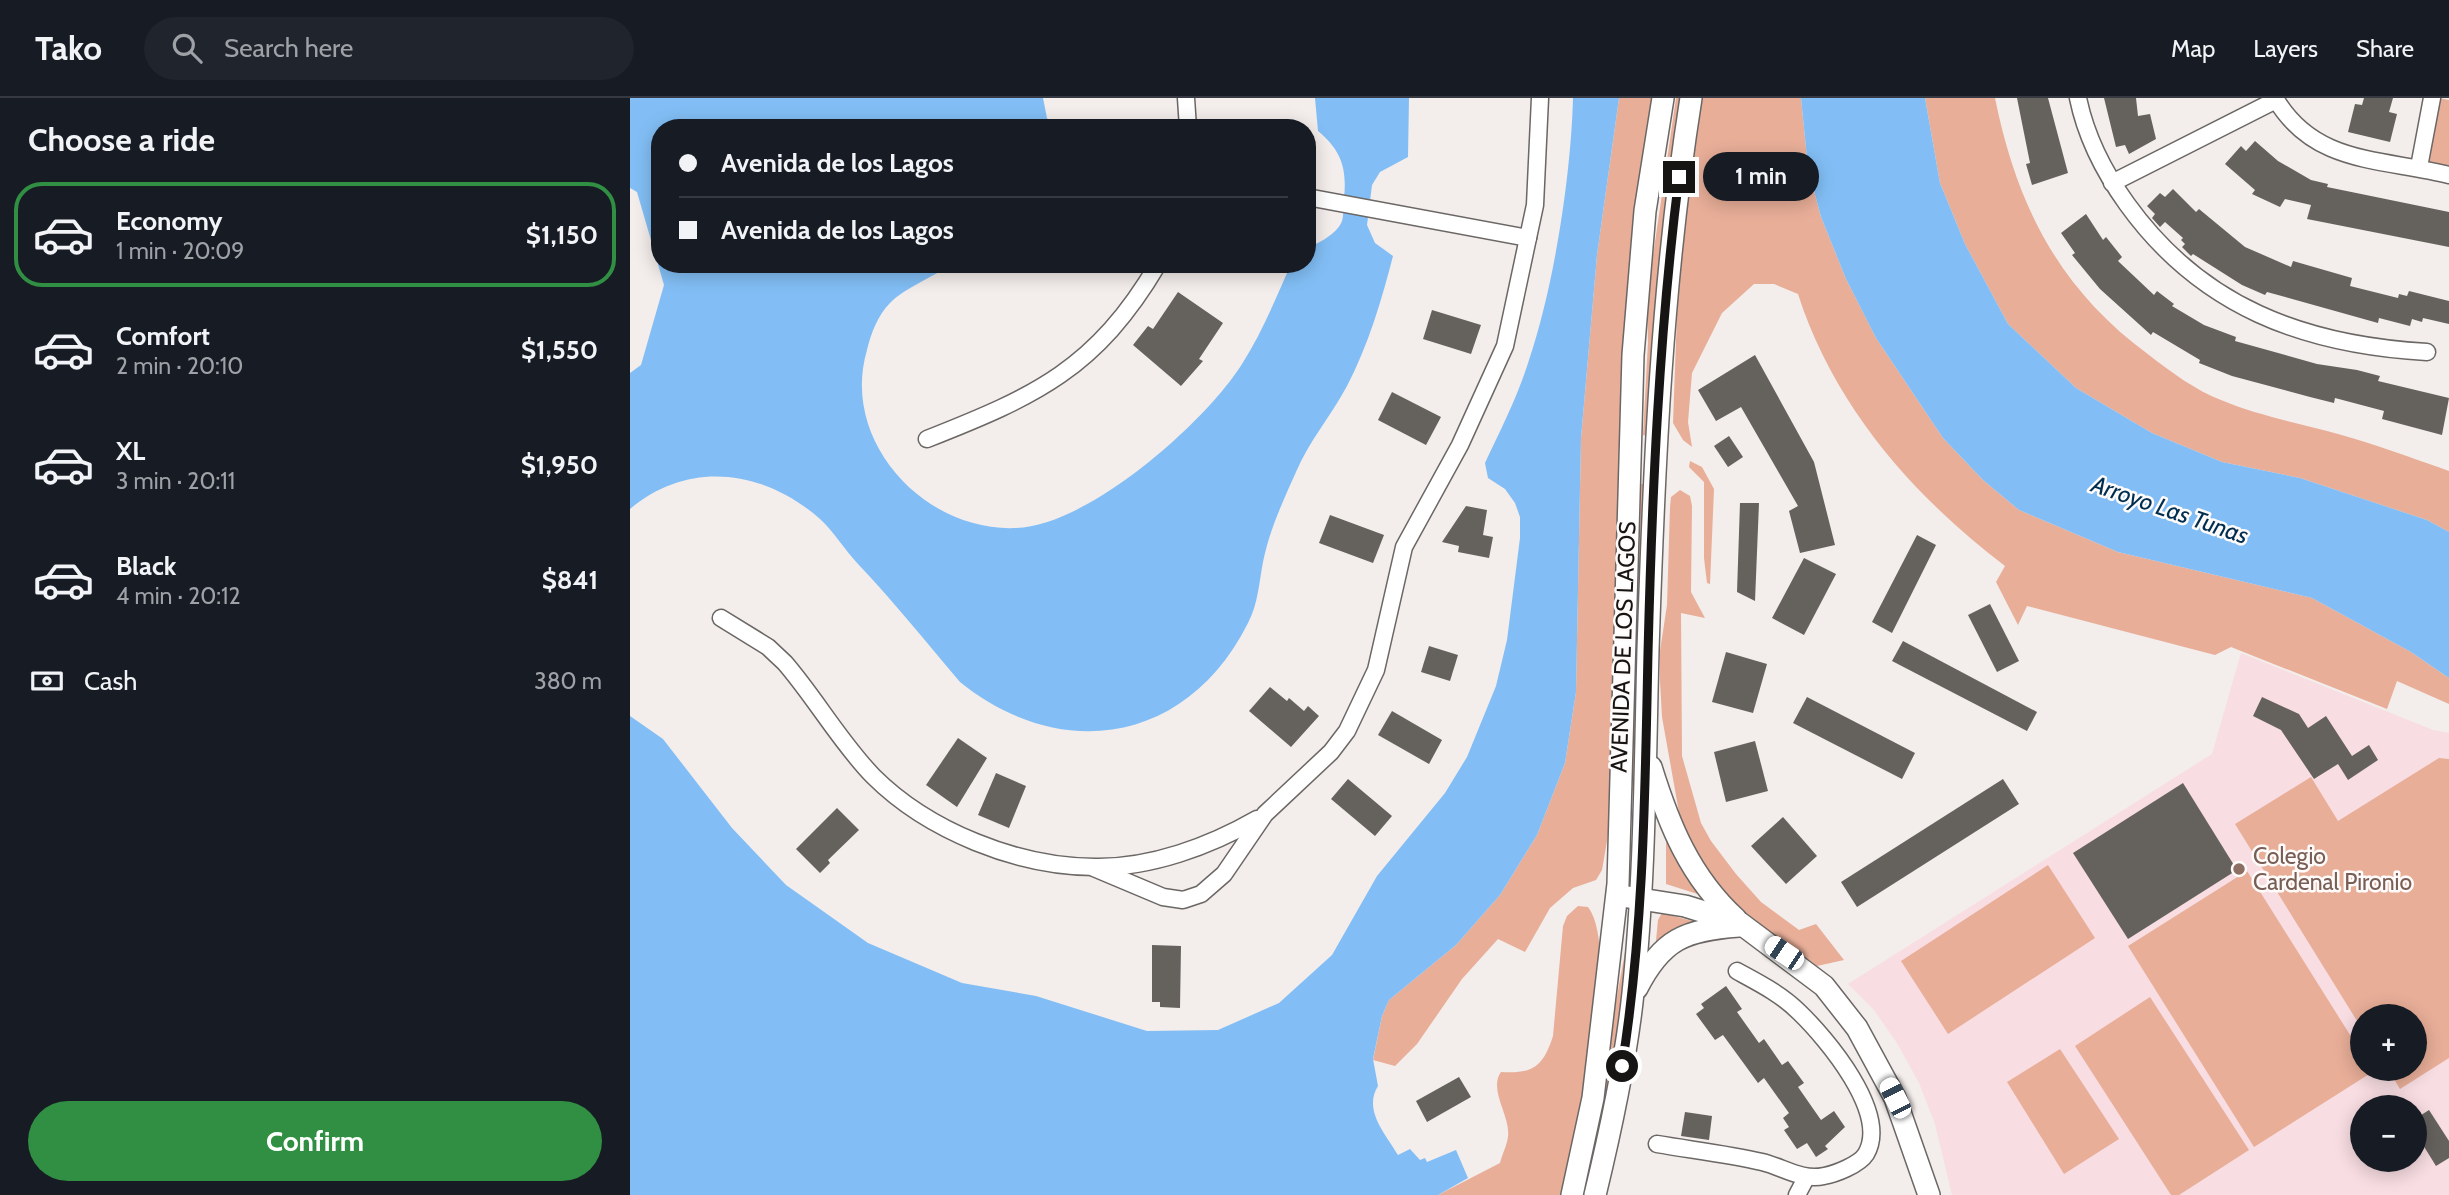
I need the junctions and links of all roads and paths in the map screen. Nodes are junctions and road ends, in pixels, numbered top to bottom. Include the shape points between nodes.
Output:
1 (1186, 98) edge
2 (1540, 98) edge
3 (1657, 98) edge
4 (1663, 98) edge
5 (1691, 98) edge
6 (2078, 98) edge
7 (2432, 98) edge
8 (2276, 99) edge
9 (1187, 119) edge
10 (1657, 127) junction
11 (2419, 167) junction
12 (2449, 175) edge
13 (2112, 183) junction
14 (1316, 198) edge
15 (1528, 238) junction
16 (1152, 273) edge
17 (2427, 352) dead end
18 (927, 439) dead end
19 (721, 618) dead end
20 (1646, 749) junction
21 (1265, 814) junction
22 (1222, 837) junction
23 (1234, 856) junction
24 (1154, 859) junction
25 (1094, 867) junction
26 (1141, 888) junction
27 (1617, 896) junction
28 (1641, 899) junction
29 (1743, 924) junction
30 (1737, 971) dead end
31 (1633, 996) junction
32 (1657, 1144) dead end
33 (1806, 1178) junction
34 (1572, 1195) edge
35 (1595, 1195) edge
36 (1797, 1195) edge
37 (1929, 1195) edge

1 - 9 street
2 - 15 street via 1539,156
3 - 10 street
4 - 10 street, AVENIDA DE LOS LAGOS
5 - 20 street, AVENIDA DE LOS LAGOS via 1660,373
6 - 13 street via 2094,150
7 - 11 street
8 - 11 street via 2289,119 2317,144 2336,152
8 - 13 street
10 - 27 street, AVENIDA DE LOS LAGOS via 1633,355
11 - 12 street
13 - 17 street via 2159,245 2226,300 2304,332 2387,350
14 - 15 street
15 - 21 street via 1506,346 1461,445 1404,547 1390,623 1367,693 1331,752
16 - 18 street via 1114,329 1066,373 1001,410
19 - 25 street via 785,663 874,776 935,824 996,850
20 - 28 street, AVENIDA DE LOS LAGOS
20 - 29 street via 1665,811 1693,870 1713,898
21 - 22 street
21 - 23 street
22 - 23 street
22 - 24 street
23 - 26 street via 1214,886 1201,894 1183,900
24 - 25 street
24 - 26 street via 1143,867
25 - 26 street
27 - 28 street
27 - 34 street, AVENIDA DE LOS LAGOS via 1593,1098
28 - 29 street via 1685,906
28 - 31 street, AVENIDA DE LOS LAGOS
29 - 31 street via 1693,933 1663,947
29 - 37 street via 1824,986 1857,1028 1895,1098
30 - 33 street via 1776,992 1807,1020 1847,1068 1867,1111 1869,1144 1863,1158 1823,1176
31 - 35 street, AVENIDA DE LOS LAGOS
32 - 33 street via 1762,1162
33 - 36 street

